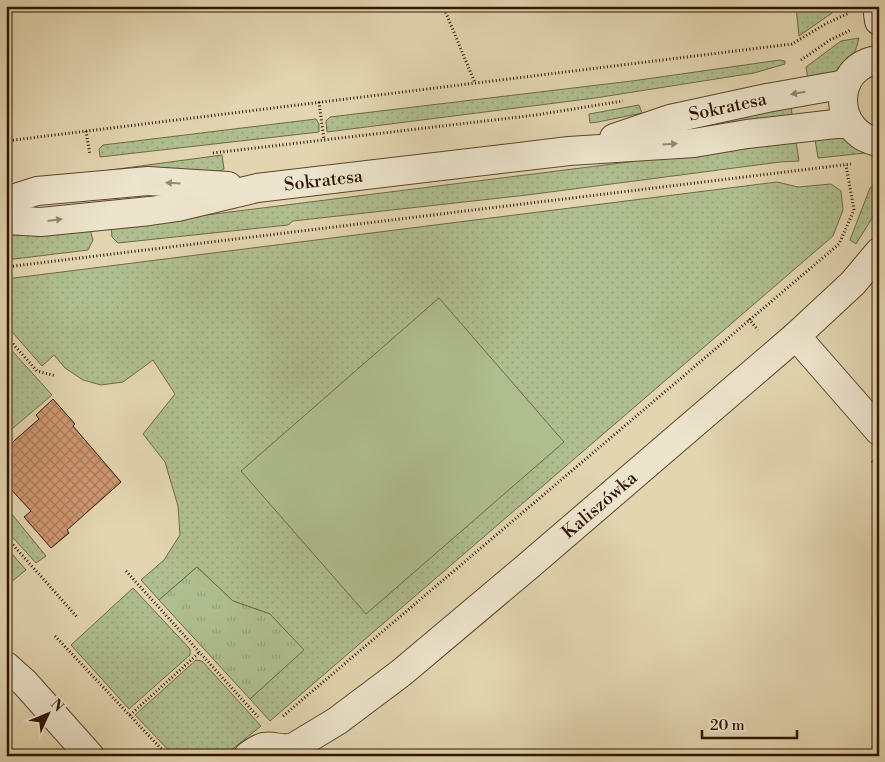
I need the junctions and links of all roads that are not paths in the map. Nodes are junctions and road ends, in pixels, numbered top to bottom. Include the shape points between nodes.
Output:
1 (879, 60) edge
2 (846, 84) junction
3 (850, 124) junction
4 (879, 142) edge
5 (569, 151) junction
6 (257, 188) junction
7 (6, 201) edge
8 (6, 220) edge
9 (879, 252) edge
10 (796, 336) junction
11 (879, 431) edge
12 (6, 666) edge
13 (90, 756) edge
14 (248, 756) edge

1 - 2 street via 860,66
2 - 3 street via 843,104
2 -> 5 street, Sokratesa via 670,119
3 - 4 street via 863,136
5 -> 3 street, Sokratesa via 694,143 747,134
5 - 6 street, Sokratesa
6 -> 7 street, Sokratesa via 148,181 37,191
8 -> 6 street, Sokratesa via 41,222 150,211
9 - 10 street, Kaliszówka via 853,283
10 - 11 street
10 - 14 street, Kaliszówka via 401,673 337,721 258,749
12 - 13 street

